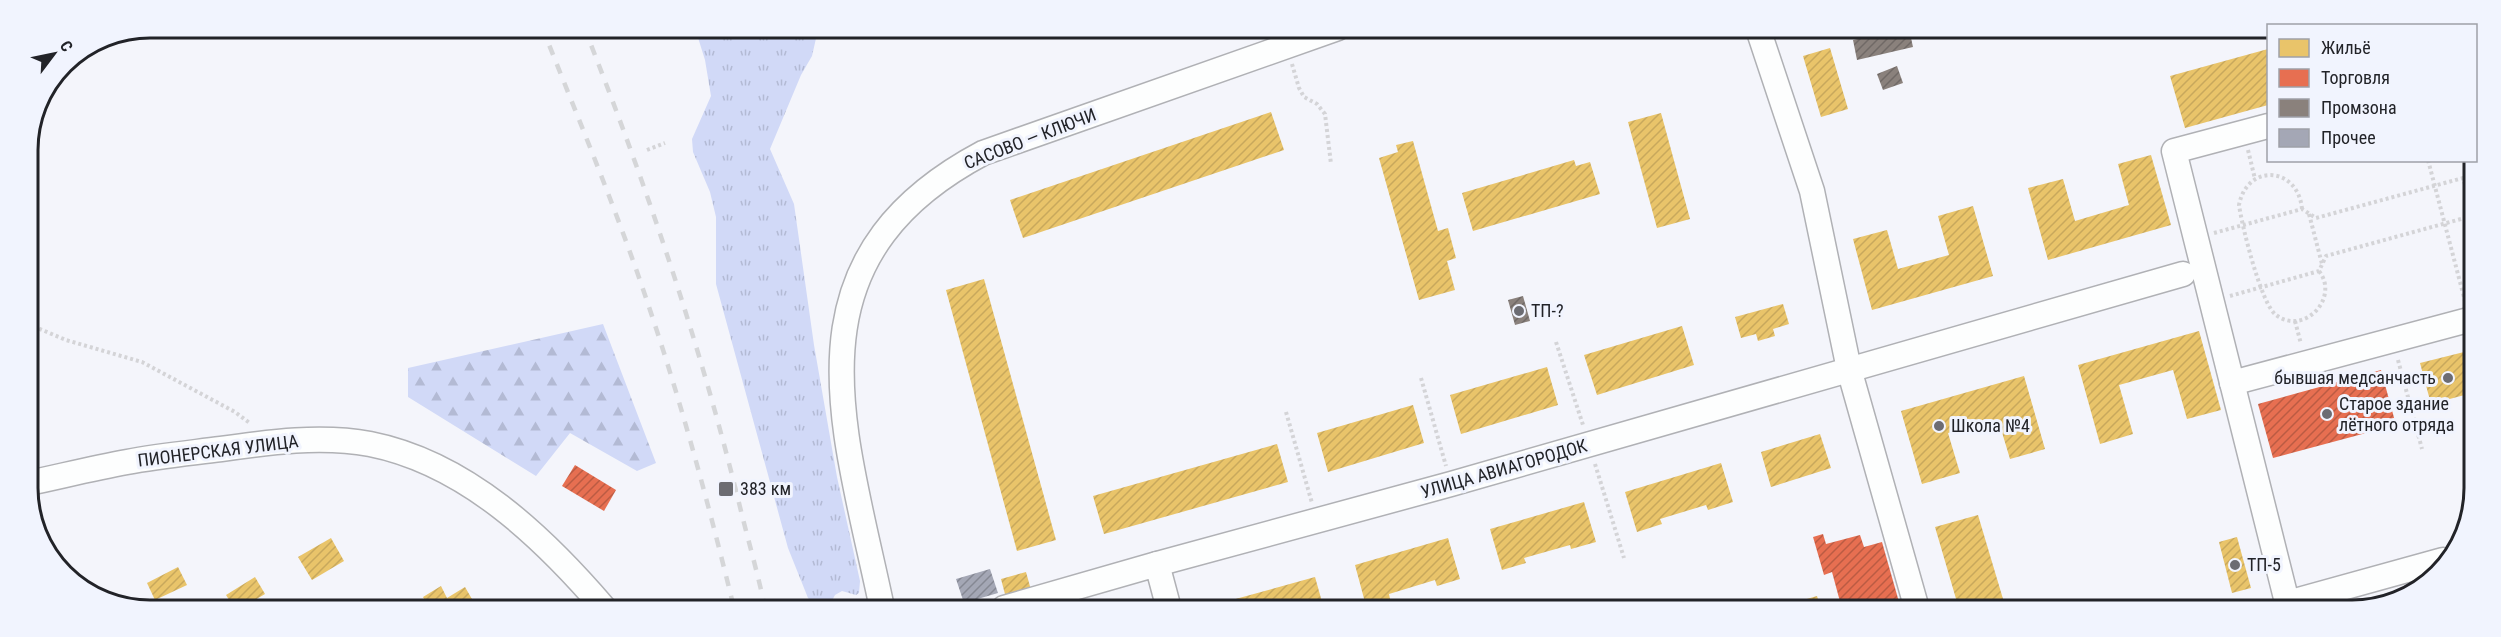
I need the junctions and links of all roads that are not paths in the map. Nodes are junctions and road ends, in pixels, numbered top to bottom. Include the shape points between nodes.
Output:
1 (1309, 38) edge
2 (1761, 38) edge
3 (2267, 126) edge
4 (2182, 274) dead end
5 (2464, 321) edge
6 (1849, 369) junction
7 (2232, 383) junction
8 (38, 481) edge
9 (2434, 563) edge
10 (1157, 564) junction
11 (1064, 599) edge
12 (1914, 599) edge
13 (2287, 599) edge
14 (2313, 599) edge
15 (596, 600) edge
16 (880, 600) edge
17 (1166, 600) edge

1 - 16 street, САСОВО — КЛЮЧИ via 983,153 928,186 893,220 862,271 846,315 841,347 840,383 849,452
2 - 6 street via 1812,191
3 - 7 street via 2174,152
4 - 6 street, УЛИЦА АВИАГОРОДОК
5 - 7 street
6 - 10 street, УЛИЦА АВИАГОРОДОК
6 - 12 street
7 - 13 street
8 - 15 street, ПИОНЕРСКАЯ УЛИЦА via 128,461 275,442 370,444 403,453 470,485 525,527
9 - 14 street
10 - 11 street, УЛИЦА АВИАГОРОДОК
10 - 17 street

